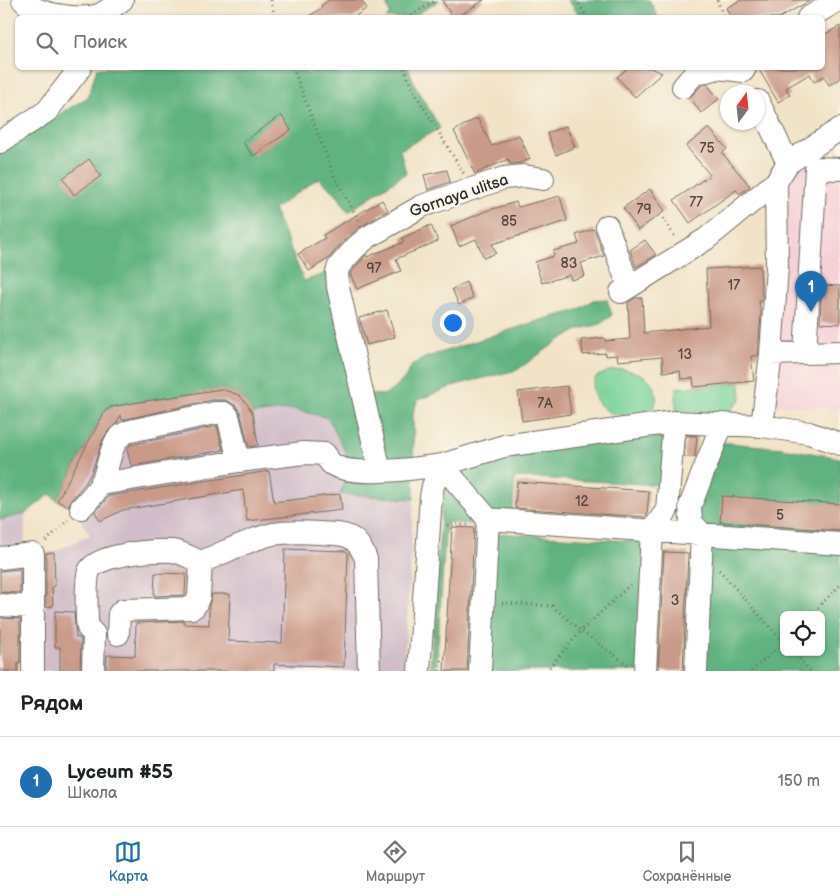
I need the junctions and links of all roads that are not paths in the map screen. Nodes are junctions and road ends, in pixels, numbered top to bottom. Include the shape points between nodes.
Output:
1 (23, 0) edge
2 (122, 0) edge
3 (838, 0) edge
4 (64, 15) edge
5 (100, 15) edge
6 (813, 15) edge
7 (79, 70) edge
8 (710, 70) edge
9 (744, 70) edge
10 (750, 85) edge
11 (683, 87) dead end
12 (765, 122) edge
13 (840, 129) edge
14 (0, 142) edge
15 (840, 169) edge
16 (782, 172) junction
17 (543, 179) dead end
18 (607, 226) dead end
19 (840, 352) edge
20 (805, 353) junction
21 (771, 354) junction
22 (674, 422) junction
23 (722, 424) junction
24 (762, 426) junction
25 (840, 444) edge
26 (239, 461) junction
27 (442, 464) junction
28 (380, 472) junction
29 (101, 484) junction
30 (81, 508) road end
31 (488, 522) junction
32 (652, 531) junction
33 (702, 543) junction
34 (840, 544) edge
35 (0, 558) edge
36 (201, 562) junction
37 (0, 605) edge
38 (32, 607) junction
39 (118, 634) dead end
40 (639, 670) edge
41 (33, 671) edge
42 (93, 671) edge
43 (369, 671) edge
44 (419, 671) edge
45 (480, 671) edge
46 (696, 671) edge

1 - 4 street via 38,11
2 - 5 street
3 - 6 street
7 - 14 street via 48,112
8 - 11 street via 694,74
9 - 10 street
12 - 16 street
13 - 16 street
15 - 20 street via 816,168
16 - 18 street via 706,239 625,289
16 - 21 street
17 - 28 street, Gornaya ulitsa via 516,176 422,206 368,237 343,260 337,272 338,286
19 - 20 street
20 - 21 street
21 - 24 street
22 - 23 street
22 - 27 street via 504,446
22 - 32 street via 666,510
23 - 24 street
23 - 33 street via 690,506 692,522
24 - 25 street via 809,433
26 - 28 street via 304,453 325,454 333,464
26 - 29 street
26 - 29 street via 228,416 215,413 121,434
27 - 28 street
27 - 31 street
27 - 44 street via 431,497
29 - 30 street
31 - 32 street
31 - 45 street
32 - 33 street
32 - 40 street
33 - 34 street
33 - 46 street
35 - 38 street via 32,554
36 - 39 street via 199,596 195,606 123,610 119,614
36 - 42 street via 172,552 114,556 93,565 88,577 87,624 94,634
36 - 43 street via 274,534 340,534 354,538 366,559
37 - 38 street
38 - 41 street

